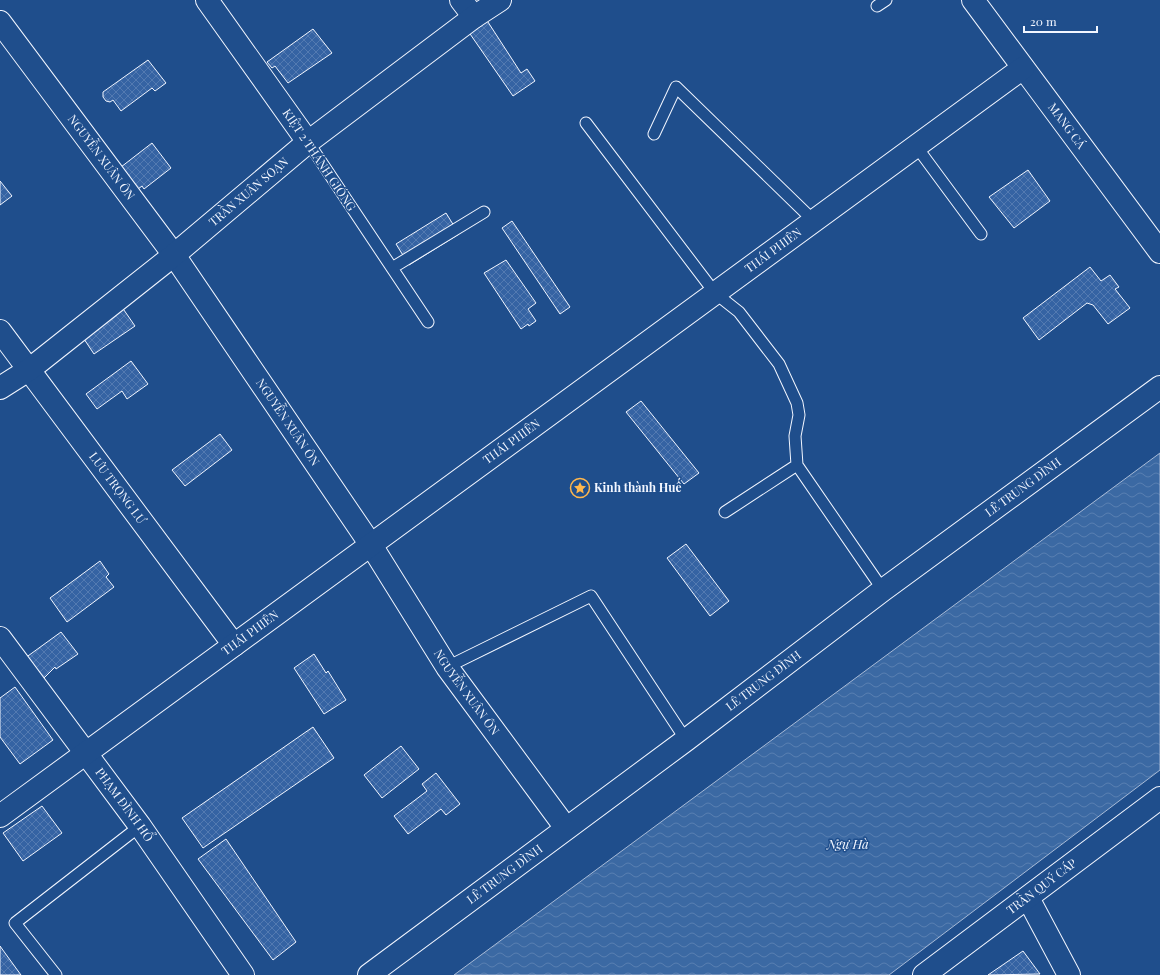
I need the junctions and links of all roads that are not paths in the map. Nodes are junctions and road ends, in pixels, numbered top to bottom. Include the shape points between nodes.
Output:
1 (207, 0) edge
2 (461, 0) edge
3 (500, 0) edge
4 (973, 0) edge
5 (474, 17) junction
6 (0, 22) edge
7 (1023, 68) junction
8 (586, 124) dead end
9 (654, 134) dead end
10 (308, 142) junction
11 (916, 146) junction
12 (484, 212) dead end
13 (814, 221) junction
14 (981, 234) dead end
15 (1160, 252) edge
16 (174, 255) junction
17 (392, 268) junction
18 (715, 293) junction
19 (428, 322) dead end
20 (0, 331) edge
21 (30, 368) junction
22 (1160, 387) edge
23 (0, 388) edge
24 (797, 464) junction
25 (725, 512) dead end
26 (371, 545) junction
27 (883, 590) junction
28 (0, 638) edge
29 (234, 645) junction
30 (447, 667) junction
31 (686, 740) junction
32 (86, 753) junction
33 (1160, 798) edge
34 (0, 816) edge
35 (140, 826) junction
36 (566, 828) junction
37 (1028, 898) junction
38 (931, 973) edge
39 (56, 975) edge
40 (243, 975) edge
41 (368, 975) edge
42 (1069, 975) edge

1 - 10 street, KIỆT 2 THÁNH GIÓNG
2 - 5 street
3 - 5 street, TRẦN XUÂN SOẠN
4 - 7 street, MANG CÁ
5 - 10 street, TRẦN XUÂN SOẠN
6 - 16 street, NGUYỄN XUÂN ÔN
7 - 11 street, THÁI PHIÊN
7 - 15 street, MANG CÁ
8 - 18 lane
9 - 13 lane via 676,87
10 - 16 street, TRẦN XUÂN SOẠN
10 - 17 lane, KIỆT 2 THÁNH GIÓNG
11 - 13 street, THÁI PHIÊN
11 - 14 lane
12 - 17 lane
13 - 18 street, THÁI PHIÊN
16 - 21 street, TRẦN XUÂN SOẠN
16 - 26 street, NGUYỄN XUÂN ÔN
17 - 19 lane, KIỆT 2 THÁNH GIÓNG
18 - 24 lane via 739,312 766,346 785,376 798,404 795,436
18 - 26 street, THÁI PHIÊN
20 - 21 street, LƯU TRỌNG LƯ
21 - 23 street, TRẦN XUÂN SOẠN
21 - 29 street, LƯU TRỌNG LƯ
22 - 27 street, LÊ TRUNG ĐÌNH
24 - 25 lane
24 - 27 lane
26 - 29 street, THÁI PHIÊN
26 - 30 street, NGUYỄN XUÂN ÔN
27 - 31 street, LÊ TRUNG ĐÌNH
28 - 32 street, PHẠM ĐÌNH HỔ
29 - 32 street, THÁI PHIÊN
30 - 31 lane via 590,596
30 - 36 street, NGUYỄN XUÂN ÔN
31 - 36 street, LÊ TRUNG ĐÌNH
32 - 34 street, THÁI PHIÊN
32 - 35 street, PHẠM ĐÌNH HỔ
33 - 37 street, TRẦN QUÝ CÁP
35 - 39 lane via 15,923
35 - 40 street, PHẠM ĐÌNH HỔ
36 - 41 street, LÊ TRUNG ĐÌNH
37 - 38 street, TRẦN QUÝ CÁP
37 - 42 street

